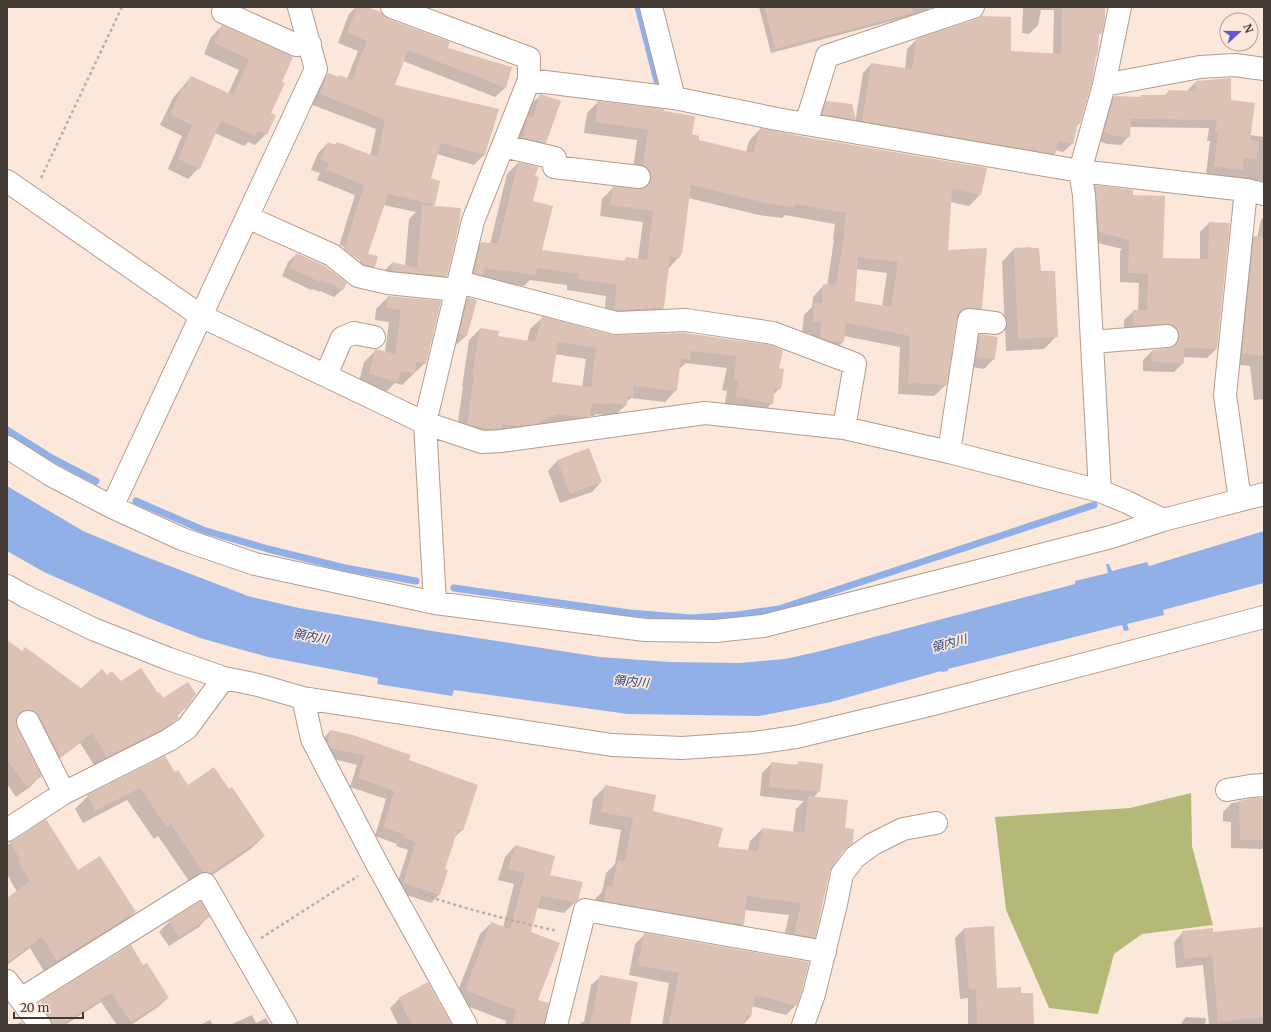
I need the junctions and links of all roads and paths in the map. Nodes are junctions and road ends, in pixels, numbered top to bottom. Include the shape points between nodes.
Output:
1 (122, 7) edge
2 (299, 7) edge
3 (392, 7) edge
4 (651, 7) edge
5 (973, 7) edge
6 (1120, 7) edge
7 (222, 12) dead end
8 (310, 44) junction
9 (1264, 68) edge
10 (529, 80) junction
11 (1104, 84) junction
12 (674, 98) junction
13 (806, 124) junction
14 (503, 146) junction
15 (1080, 171) junction
16 (639, 177) dead end
17 (7, 181) edge
18 (1255, 192) edge
19 (32, 199) junction
20 (247, 217) junction
21 (458, 286) junction
22 (201, 316) junction
23 (995, 323) dead end
24 (1167, 336) dead end
25 (374, 337) dead end
26 (1092, 342) junction
27 (326, 375) junction
28 (425, 423) junction
29 (844, 428) junction
30 (7, 448) edge
31 (949, 452) junction
32 (1100, 490) junction
33 (1264, 494) edge
34 (1240, 500) junction
35 (112, 507) junction
36 (1163, 520) junction
37 (7, 586) edge
38 (435, 603) junction
39 (1264, 617) edge
40 (224, 678) junction
41 (303, 698) junction
42 (28, 722) dead end
43 (1264, 785) edge
44 (1228, 790) dead end
45 (64, 793) junction
46 (936, 823) dead end
47 (7, 830) edge
48 (382, 873) junction
49 (578, 936) junction
50 (243, 949) junction
51 (825, 952) junction
52 (7, 981) edge
53 (21, 999) junction
54 (40, 1025) edge
55 (286, 1025) edge
56 (466, 1025) edge
57 (556, 1025) edge
58 (803, 1025) edge

1 - 19 path
2 - 8 street
3 - 10 street via 528,58
4 - 12 street
5 - 13 street via 827,56
6 - 11 street
7 - 8 street via 296,45
8 - 20 street via 316,69
9 - 11 street via 1235,65 1200,67
10 - 12 street
10 - 14 street
11 - 15 street
12 - 13 street
13 - 15 street
14 - 16 street via 555,158 554,166
14 - 21 street via 473,221
15 - 18 street
15 - 26 street via 1084,196
17 - 19 street
18 - 34 street via 1225,395
19 - 22 street
20 - 21 street via 332,255 358,276 388,283
20 - 22 street
21 - 28 street
21 - 29 street via 616,323 686,320 773,333 855,364
22 - 27 street
22 - 35 street
23 - 31 street via 969,320
24 - 26 street
25 - 27 street via 354,333 342,338
26 - 32 street
27 - 28 street
28 - 29 street via 482,442 705,413
28 - 38 street
29 - 31 street
30 - 35 street
31 - 32 street
32 - 36 street
33 - 34 street
34 - 36 street
35 - 38 street via 182,539 255,564
36 - 38 street via 1112,537 763,626 715,631 646,630
37 - 40 street via 93,629
39 - 41 street via 907,710 796,737 754,743 682,748 612,745
40 - 41 street
40 - 45 street via 187,728 169,740
41 - 48 street via 312,739
42 - 45 street
43 - 44 street
45 - 47 street
46 - 51 street via 903,829 873,844 855,857 842,874
48 - 49 path via 439,900
48 - 50 path
48 - 56 street
49 - 51 street via 585,910
49 - 57 street
50 - 53 street via 205,884
50 - 55 street
51 - 58 street
52 - 53 street
53 - 54 street

